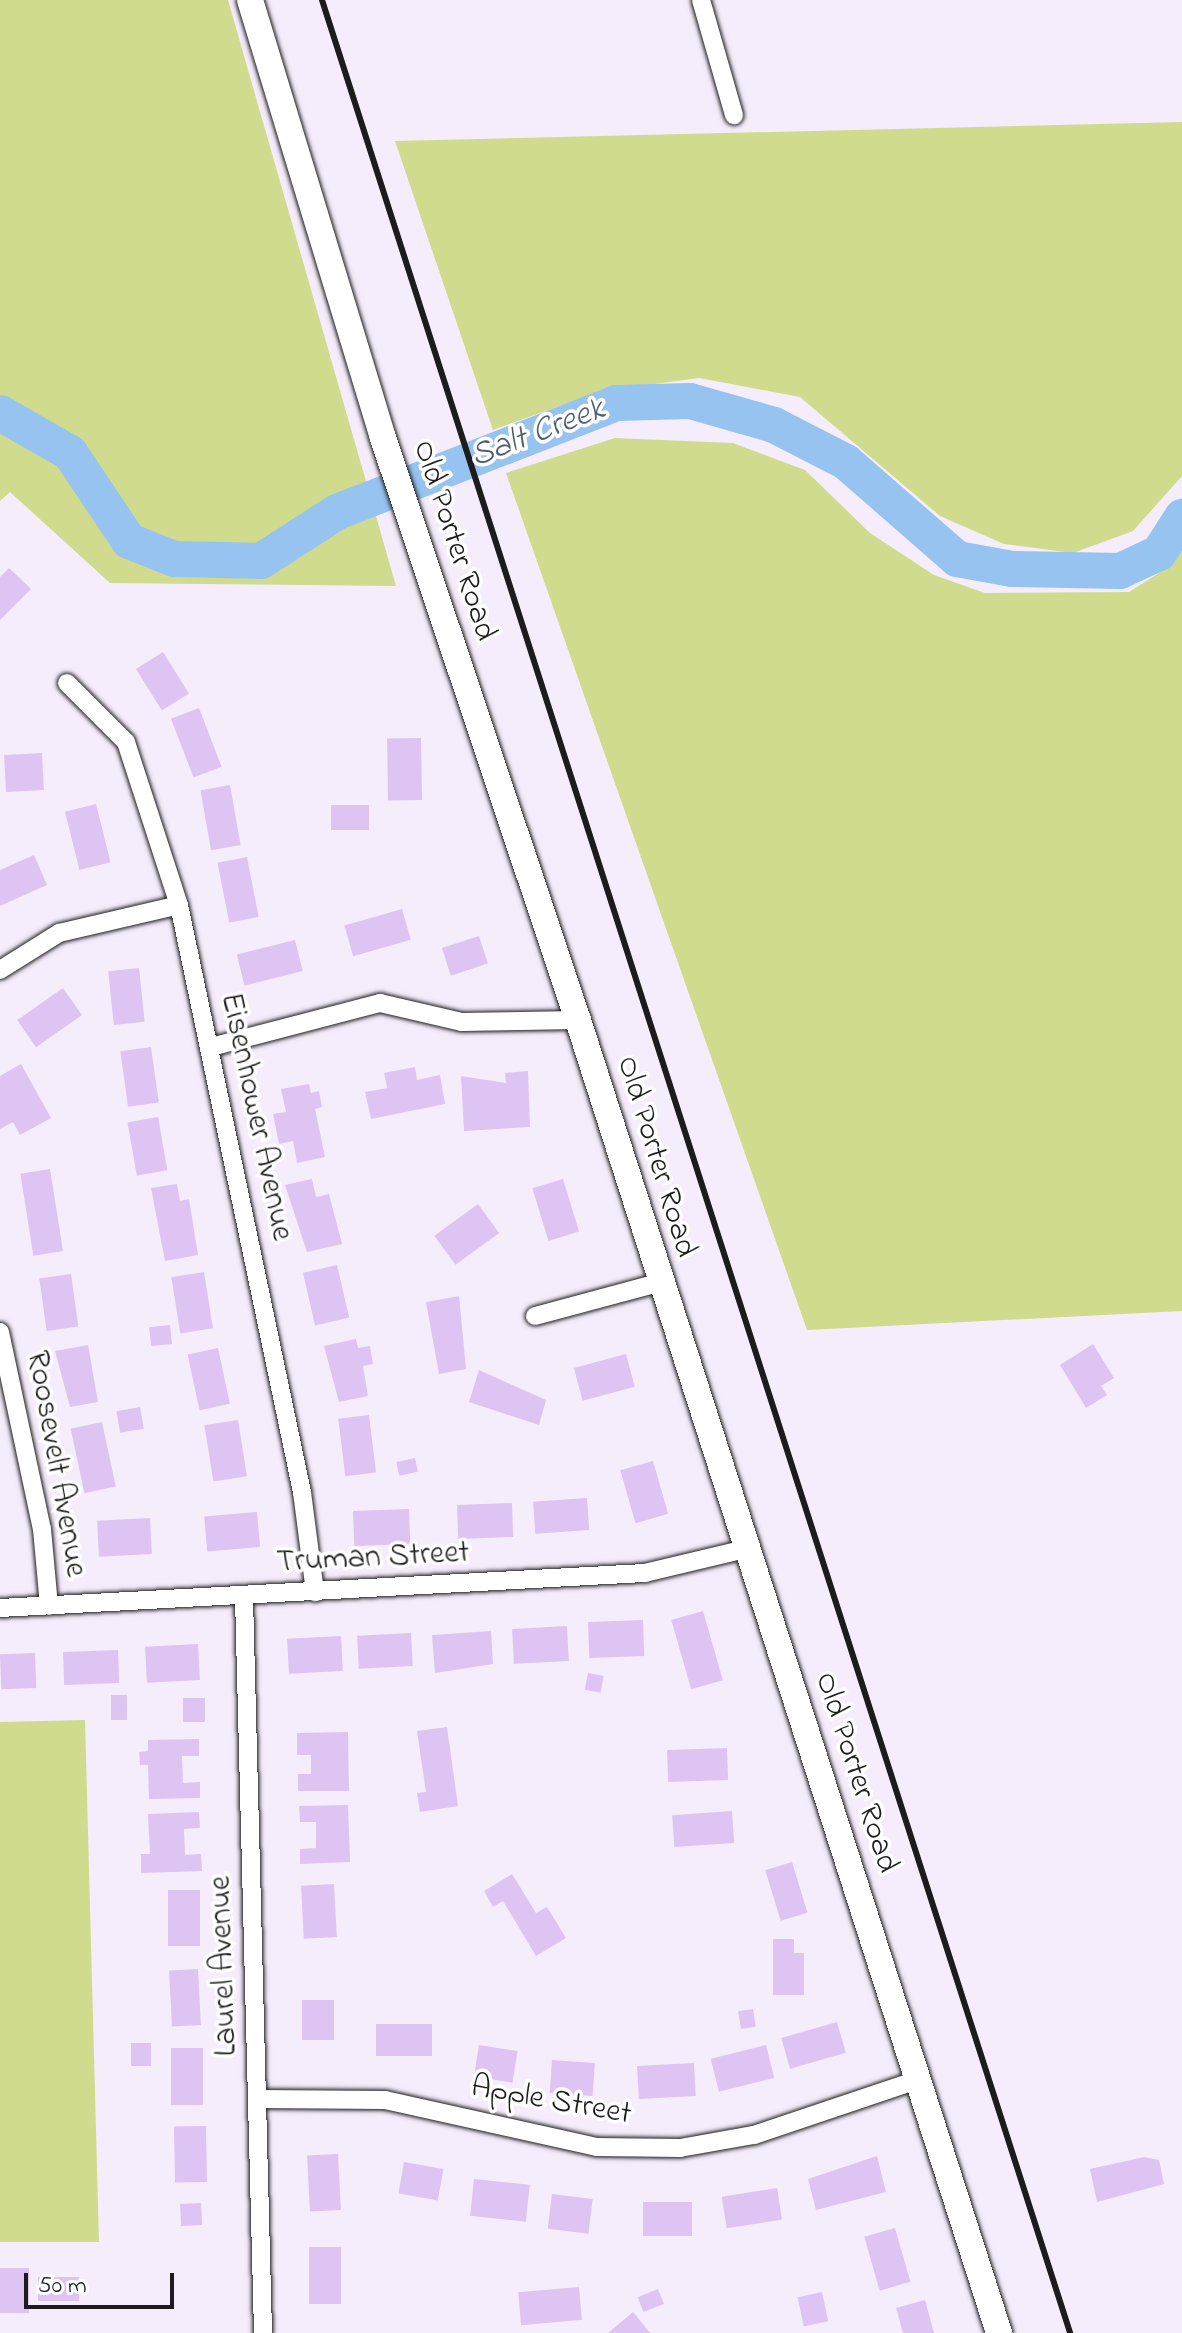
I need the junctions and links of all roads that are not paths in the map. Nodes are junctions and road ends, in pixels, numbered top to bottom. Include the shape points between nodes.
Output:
1 (250, 0) edge
2 (701, 0) edge
3 (734, 115) dead end
4 (67, 683) dead end
5 (179, 905) junction
6 (0, 970) edge
7 (578, 1020) junction
8 (211, 1047) junction
9 (658, 1283) junction
10 (535, 1316) dead end
11 (0, 1332) edge
12 (746, 1549) junction
13 (315, 1592) junction
14 (244, 1597) junction
15 (49, 1606) junction
16 (0, 1608) edge
17 (920, 2079) junction
18 (259, 2099) junction
19 (263, 2333) edge
20 (999, 2333) edge

1 - 7 street, Old Porter Road via 383,438
2 - 3 street
4 - 5 street, Eisenhower Avenue via 126,742
5 - 6 street via 59,933
5 - 8 street, Eisenhower Avenue
7 - 8 street via 462,1022 380,1003
7 - 9 street, Old Porter Road
8 - 13 street, Eisenhower Avenue via 302,1492
9 - 10 street
9 - 12 street, Old Porter Road
11 - 15 street, Roosevelt Avenue via 42,1529
12 - 13 street, Truman Street via 645,1573
12 - 17 street, Old Porter Road
13 - 14 street, Truman Street
14 - 15 street, Truman Street
14 - 18 street, Laurel Avenue
15 - 16 street, Truman Street
17 - 18 street, Apple Street via 754,2135 634,2149 385,2100
17 - 20 street, Old Porter Road
18 - 19 street, Laurel Avenue

